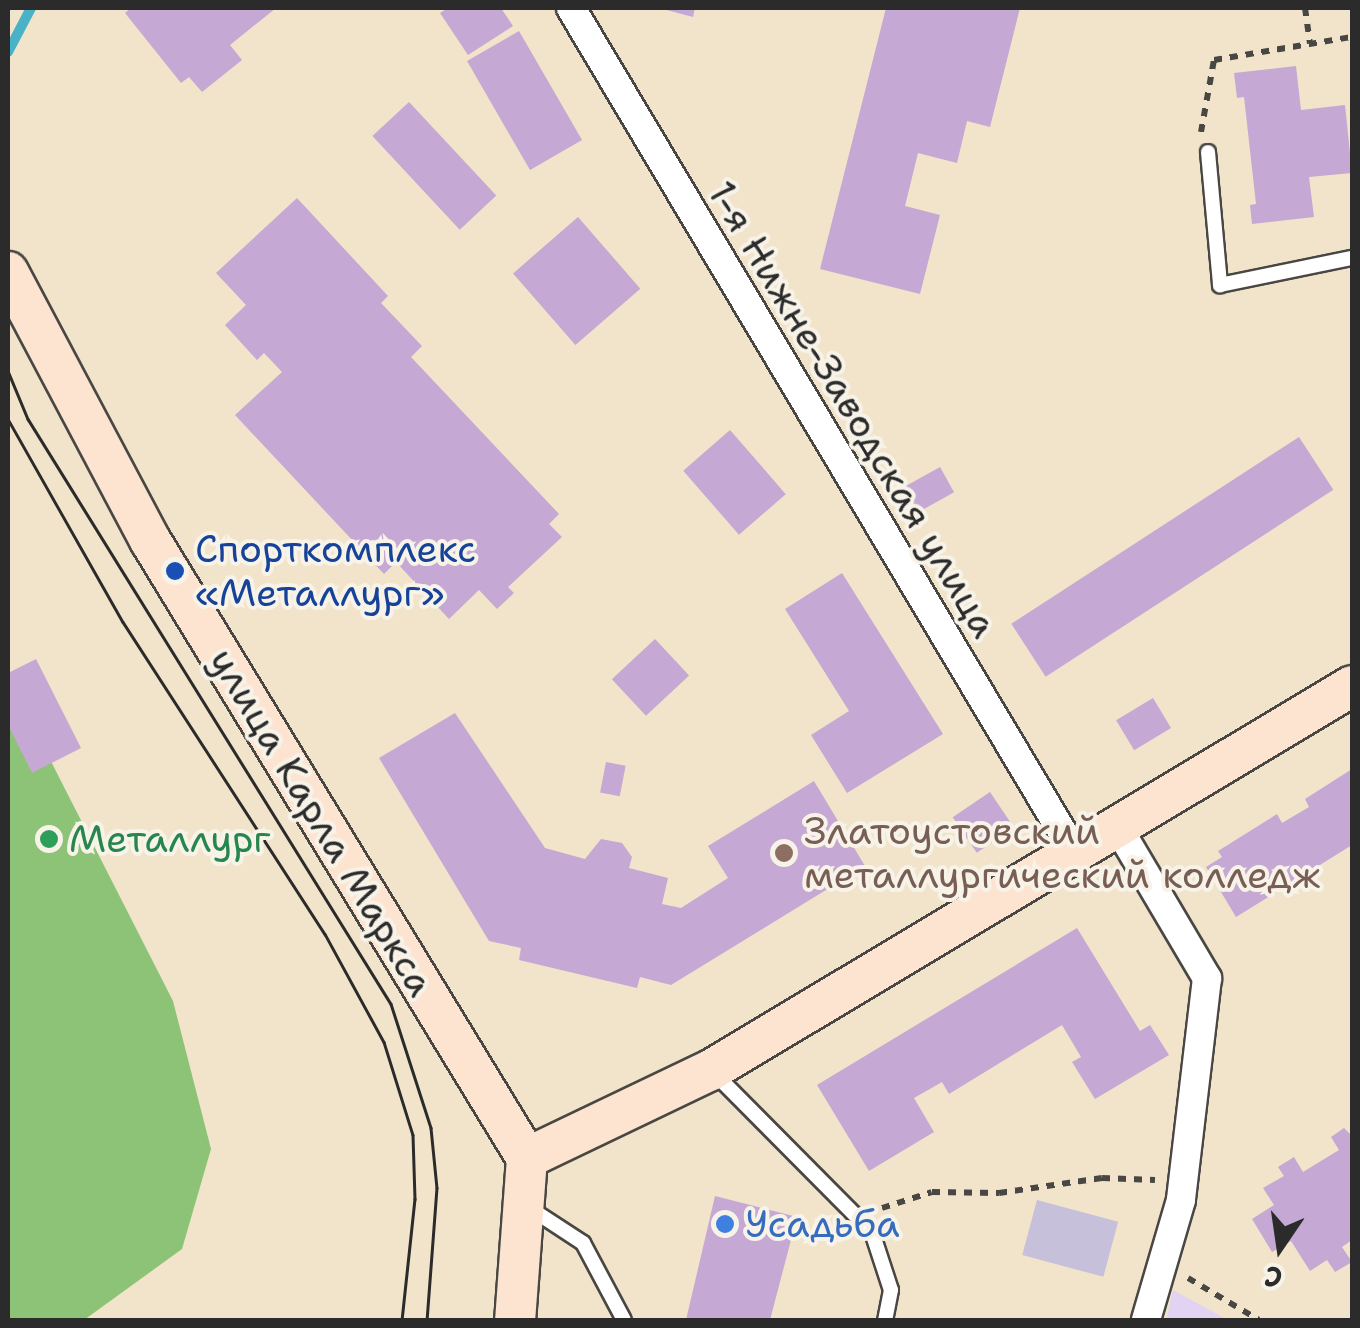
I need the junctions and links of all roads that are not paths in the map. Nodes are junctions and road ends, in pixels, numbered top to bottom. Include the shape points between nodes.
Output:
1 (581, 13) edge
2 (1208, 152) road end
3 (1352, 258) edge
4 (8, 272) edge
5 (8, 311) edge
6 (39, 342) junction
7 (1352, 686) edge
8 (1117, 826) junction
9 (1072, 848) junction
10 (711, 1070) junction
11 (527, 1158) junction
12 (527, 1206) junction
13 (515, 1320) edge
14 (624, 1320) edge
15 (884, 1320) edge
16 (1146, 1320) edge

1 - 9 street, 1-я Нижне-Заводская улица
2 - 3 lane via 1220,285
4 - 6 main road, улица Карла Маркса
5 - 6 main road, улица Карла Маркса
6 - 11 main road, улица Карла Маркса via 150,540
7 - 8 main road
8 - 9 main road
8 - 16 street via 1207,978 1181,1182
9 - 10 main road
10 - 11 main road
10 - 15 lane via 872,1232 890,1290
11 - 12 main road
12 - 13 main road
12 - 14 lane via 583,1242

